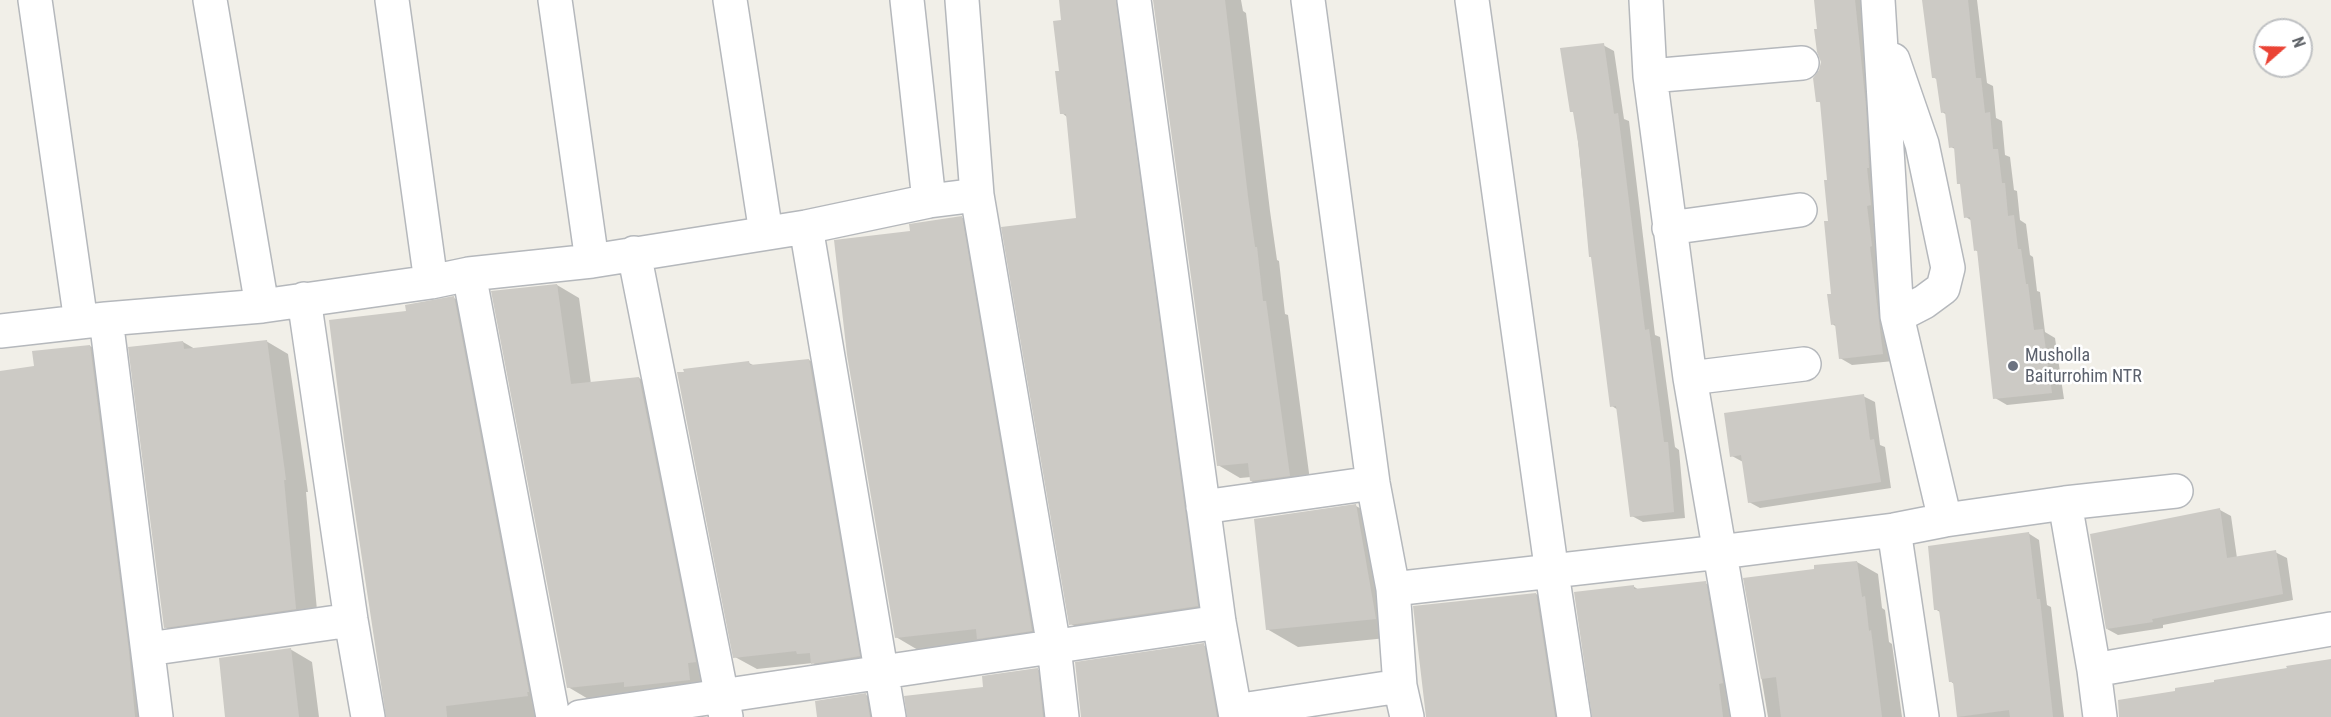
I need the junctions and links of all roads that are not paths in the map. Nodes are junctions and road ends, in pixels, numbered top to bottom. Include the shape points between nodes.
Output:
1 (35, 0) edge
2 (210, 0) edge
3 (392, 0) edge
4 (555, 0) edge
5 (730, 0) edge
6 (907, 0) edge
7 (962, 0) edge
8 (1134, 0) edge
9 (1308, 0) edge
10 (1472, 0) edge
11 (1646, 0) edge
12 (1880, 14) edge
13 (1802, 63) dead end
14 (1650, 76) junction
15 (977, 195) junction
16 (929, 201) junction
17 (1800, 210) dead end
18 (806, 227) junction
19 (1669, 228) junction
20 (766, 233) junction
21 (634, 253) junction
22 (592, 261) junction
23 (469, 274) junction
24 (432, 282) junction
25 (304, 299) junction
26 (262, 306) junction
27 (1897, 316) junction
28 (93, 321) junction
29 (0, 331) edge
30 (1804, 364) dead end
31 (1690, 378) junction
32 (1373, 483) junction
33 (2176, 491) dead end
34 (2065, 503) junction
35 (1203, 507) junction
36 (1945, 520) junction
37 (1894, 530) junction
38 (1720, 552) junction
39 (1551, 573) junction
40 (1393, 589) junction
41 (351, 620) junction
42 (1219, 622) junction
43 (2331, 629) edge
44 (1054, 647) junction
45 (148, 649) junction
46 (2094, 670) junction
47 (882, 673) junction
48 (1403, 701) edge
49 (724, 706) edge
50 (1235, 714) edge
51 (156, 717) edge
52 (368, 717) edge
53 (553, 717) edge
54 (580, 717) edge
55 (888, 717) edge
56 (1062, 717) edge
57 (1574, 717) edge
58 (1748, 717) edge
59 (1922, 717) edge
60 (2100, 717) edge

1 - 28 street
2 - 26 street
3 - 24 street
4 - 22 street
5 - 20 street
6 - 16 street
7 - 15 street
8 - 35 street
9 - 32 street
10 - 39 street
11 - 14 street
12 - 27 street
12 - 27 street via 1922,144 1948,267 1942,288
13 - 14 street
14 - 19 street
15 - 16 street
15 - 44 street
16 - 18 street
17 - 19 street
18 - 20 street
18 - 47 street
19 - 31 street
20 - 21 street
21 - 22 street
21 - 49 street
22 - 23 street
23 - 24 street
23 - 53 street
24 - 25 street
25 - 26 street
25 - 41 street
26 - 28 street
27 - 36 street
28 - 29 street
28 - 45 street
30 - 31 street
31 - 38 street
32 - 35 street
32 - 40 street
33 - 34 street
34 - 36 street
34 - 46 street
35 - 42 street
36 - 37 street
37 - 38 street
37 - 59 street
38 - 39 street
38 - 58 street
39 - 40 street
39 - 57 street
40 - 48 street
41 - 45 street
41 - 52 street
42 - 44 street
42 - 50 street
43 - 46 street
44 - 47 street
44 - 56 street
45 - 51 street
46 - 60 street
47 - 49 street
47 - 55 street
48 - 50 street
49 - 54 street

